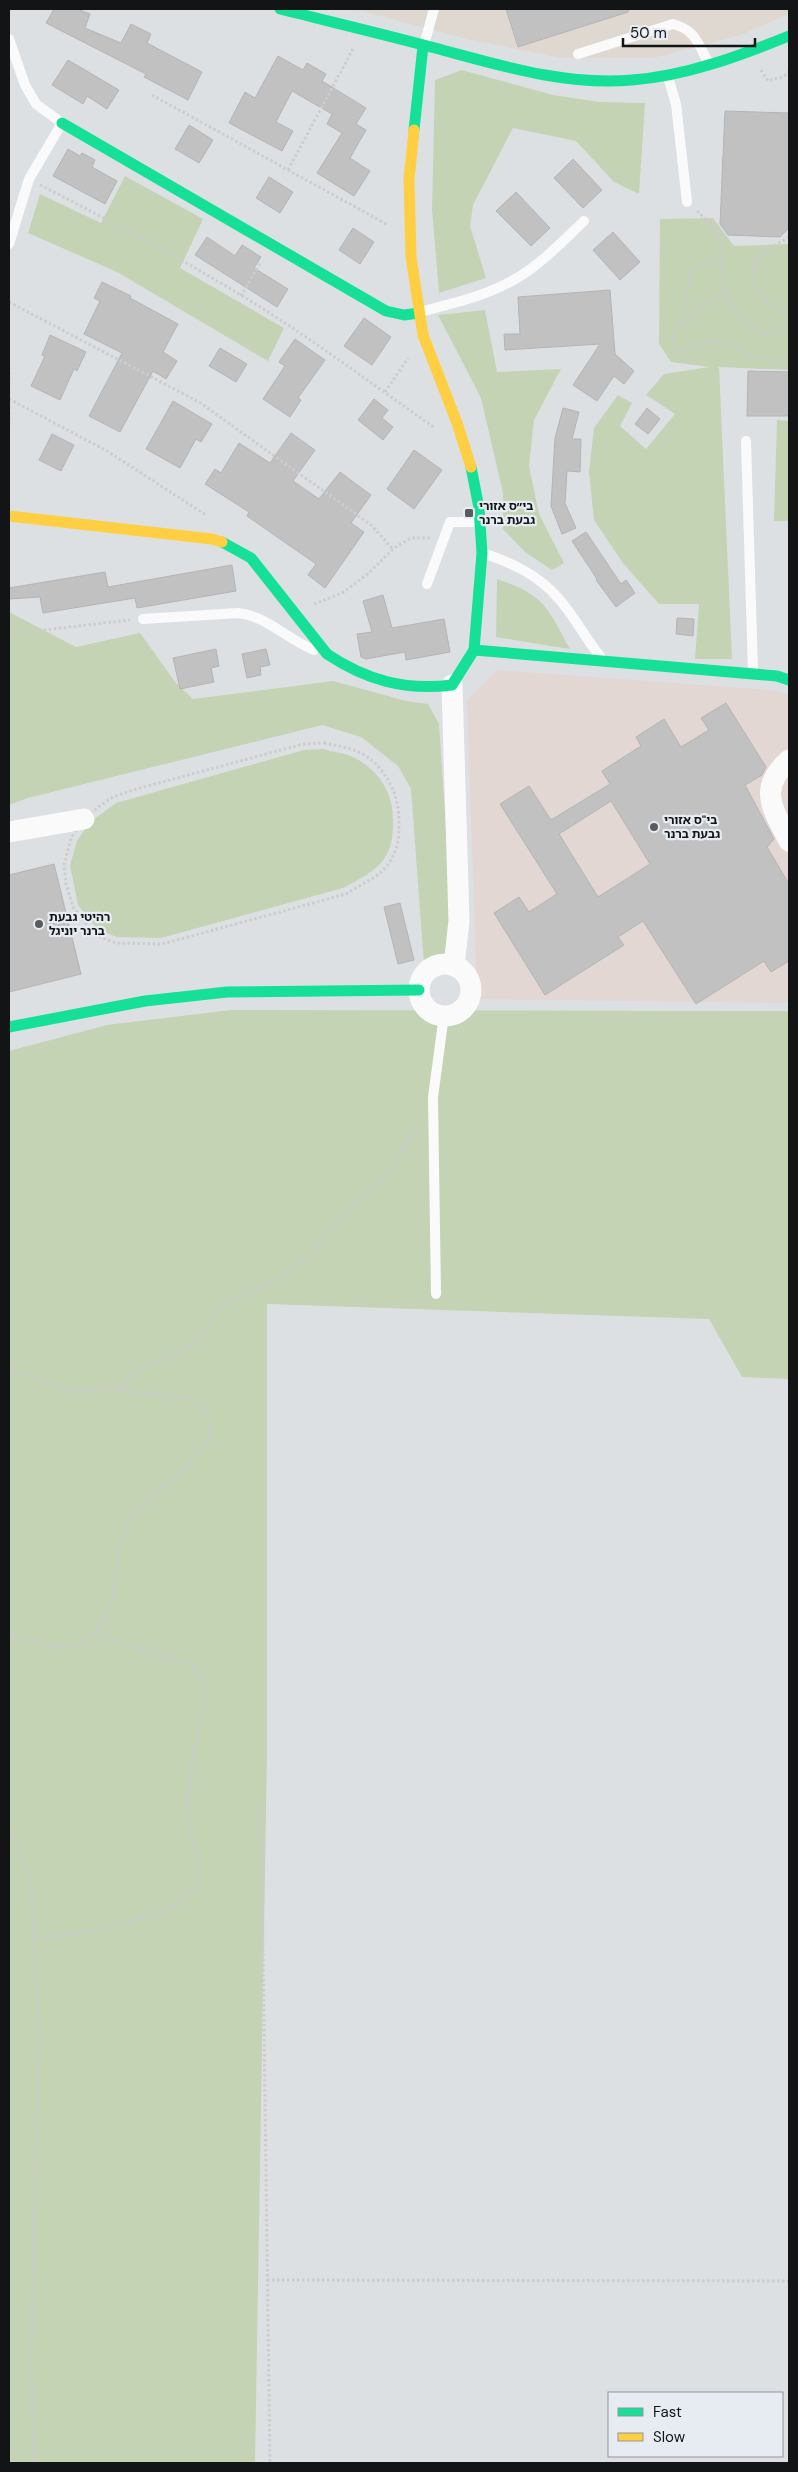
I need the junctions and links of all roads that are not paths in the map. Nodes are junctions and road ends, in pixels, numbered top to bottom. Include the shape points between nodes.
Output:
1 (280, 9) edge
2 (434, 9) edge
3 (789, 36) edge
4 (9, 39) edge
5 (423, 46) junction
6 (578, 54) dead end
7 (709, 64) junction
8 (667, 74) junction
9 (62, 122) junction
10 (687, 202) road end
11 (584, 221) dead end
12 (9, 244) edge
13 (420, 313) junction
14 (746, 441) dead end
15 (9, 516) edge
16 (35, 520) junction
17 (480, 522) junction
18 (9, 526) edge
19 (482, 553) junction
20 (427, 584) dead end
21 (143, 619) road end
22 (474, 650) junction
23 (327, 654) junction
24 (604, 661) junction
25 (753, 674) junction
26 (789, 680) edge
27 (452, 685) junction
28 (789, 760) edge
29 (84, 819) road end
30 (9, 832) edge
31 (789, 842) edge
32 (454, 966) junction
33 (419, 990) junction
34 (444, 1015) junction
35 (9, 1027) edge
36 (436, 1294) dead end

1 - 5 street
2 - 5 lane
3 - 7 street
4 - 9 lane via 25,85 36,104
5 - 8 street via 553,77 632,80
5 - 13 street via 409,180 411,257
6 - 7 lane via 673,24 693,34
7 - 8 street
8 - 10 lane via 676,104
9 - 12 lane via 29,180
9 - 13 street via 386,311 404,316
11 - 13 lane via 518,278 465,301
13 - 17 street via 423,336 465,449
14 - 25 lane
15 - 16 street
16 - 18 street
16 - 23 street via 212,539 228,544 251,558
17 - 19 street
17 - 20 lane via 450,522
19 - 22 street
19 - 24 lane via 519,566 544,584 559,598
21 - 23 lane via 251,614 299,644
22 - 24 street
22 - 27 street
23 - 27 street via 360,675 407,688
24 - 25 street
25 - 26 street
27 - 32 street via 459,921
28 - 31 street via 780,768 770,793 770,805
29 - 30 street
32 - 33 street via 430,968 424,974
32 - 34 street via 467,977 470,993 463,1008
33 - 34 street via 425,1006 431,1012
33 - 35 street via 227,992 145,1001
34 - 36 lane via 433,1097

